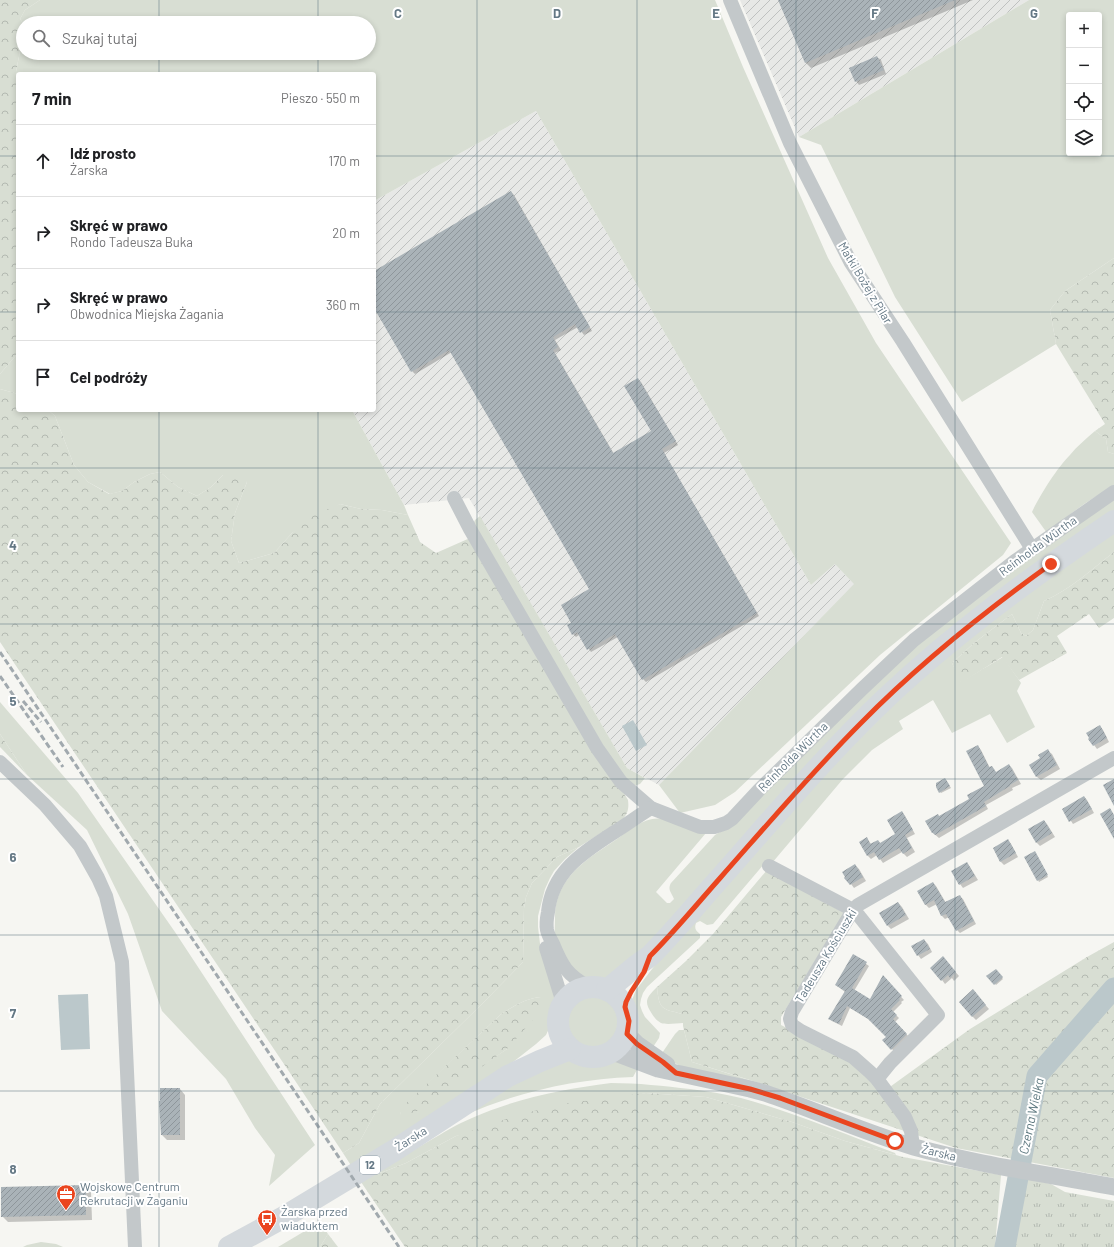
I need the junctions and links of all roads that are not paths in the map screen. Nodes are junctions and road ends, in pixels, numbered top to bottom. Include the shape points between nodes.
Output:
1 (730, 0) edge
2 (1114, 492) edge
3 (454, 498) dead end
4 (1114, 521) edge
5 (1032, 549) junction
6 (1114, 758) edge
7 (0, 762) edge
8 (651, 808) junction
9 (769, 866) dead end
10 (853, 910) junction
11 (547, 930) junction
12 (650, 956) junction
13 (598, 988) junction
14 (563, 1003) junction
15 (625, 1007) junction
16 (558, 1027) junction
17 (627, 1034) junction
18 (570, 1049) junction
19 (613, 1052) junction
20 (676, 1073) junction
21 (508, 1076) junction
22 (877, 1079) junction
23 (913, 1147) junction
24 (1114, 1187) edge
25 (135, 1247) edge
26 (229, 1247) edge

1 - 5 street, Matki Bożej z Pilar via 790,143 851,264
2 - 5 street, Reinholda Würtha
3 - 8 street, Reinholda Würtha via 597,748 621,782
4 - 12 main road via 986,612 886,698 802,785
5 - 8 street, Reinholda Würtha via 914,640 759,790 732,820 714,827 700,827
6 - 10 street, Tadeusza Kościuszki via 865,900
7 - 25 street via 45,805 80,846 106,896 122,962
8 - 11 street via 587,850 561,876 549,901
9 - 10 street
10 - 22 street via 938,1015
10 - 22 street, Tadeusza Kościuszki via 790,1019 792,1025 801,1032 853,1057
11 - 13 street via 568,973 578,981
11 - 14 street via 545,947
12 - 13 main road
12 - 15 main road
13 - 14 main road via 574,992
13 - 15 main road via 618,997
14 - 16 main road via 558,1014
15 - 17 main road via 629,1021
16 - 18 main road via 564,1043
16 - 21 main road, Żarska via 545,1043
17 - 19 main road
17 - 20 street, Żarska
18 - 19 main road via 591,1058
18 - 21 main road, Żarska / 12
19 - 20 street, Żarska via 658,1070
20 - 23 street, Żarska via 750,1089
21 - 26 main road, Żarska / 12 via 395,1150
22 - 23 street, Tadeusza Kościuszki via 909,1124
23 - 24 street, Żarska

